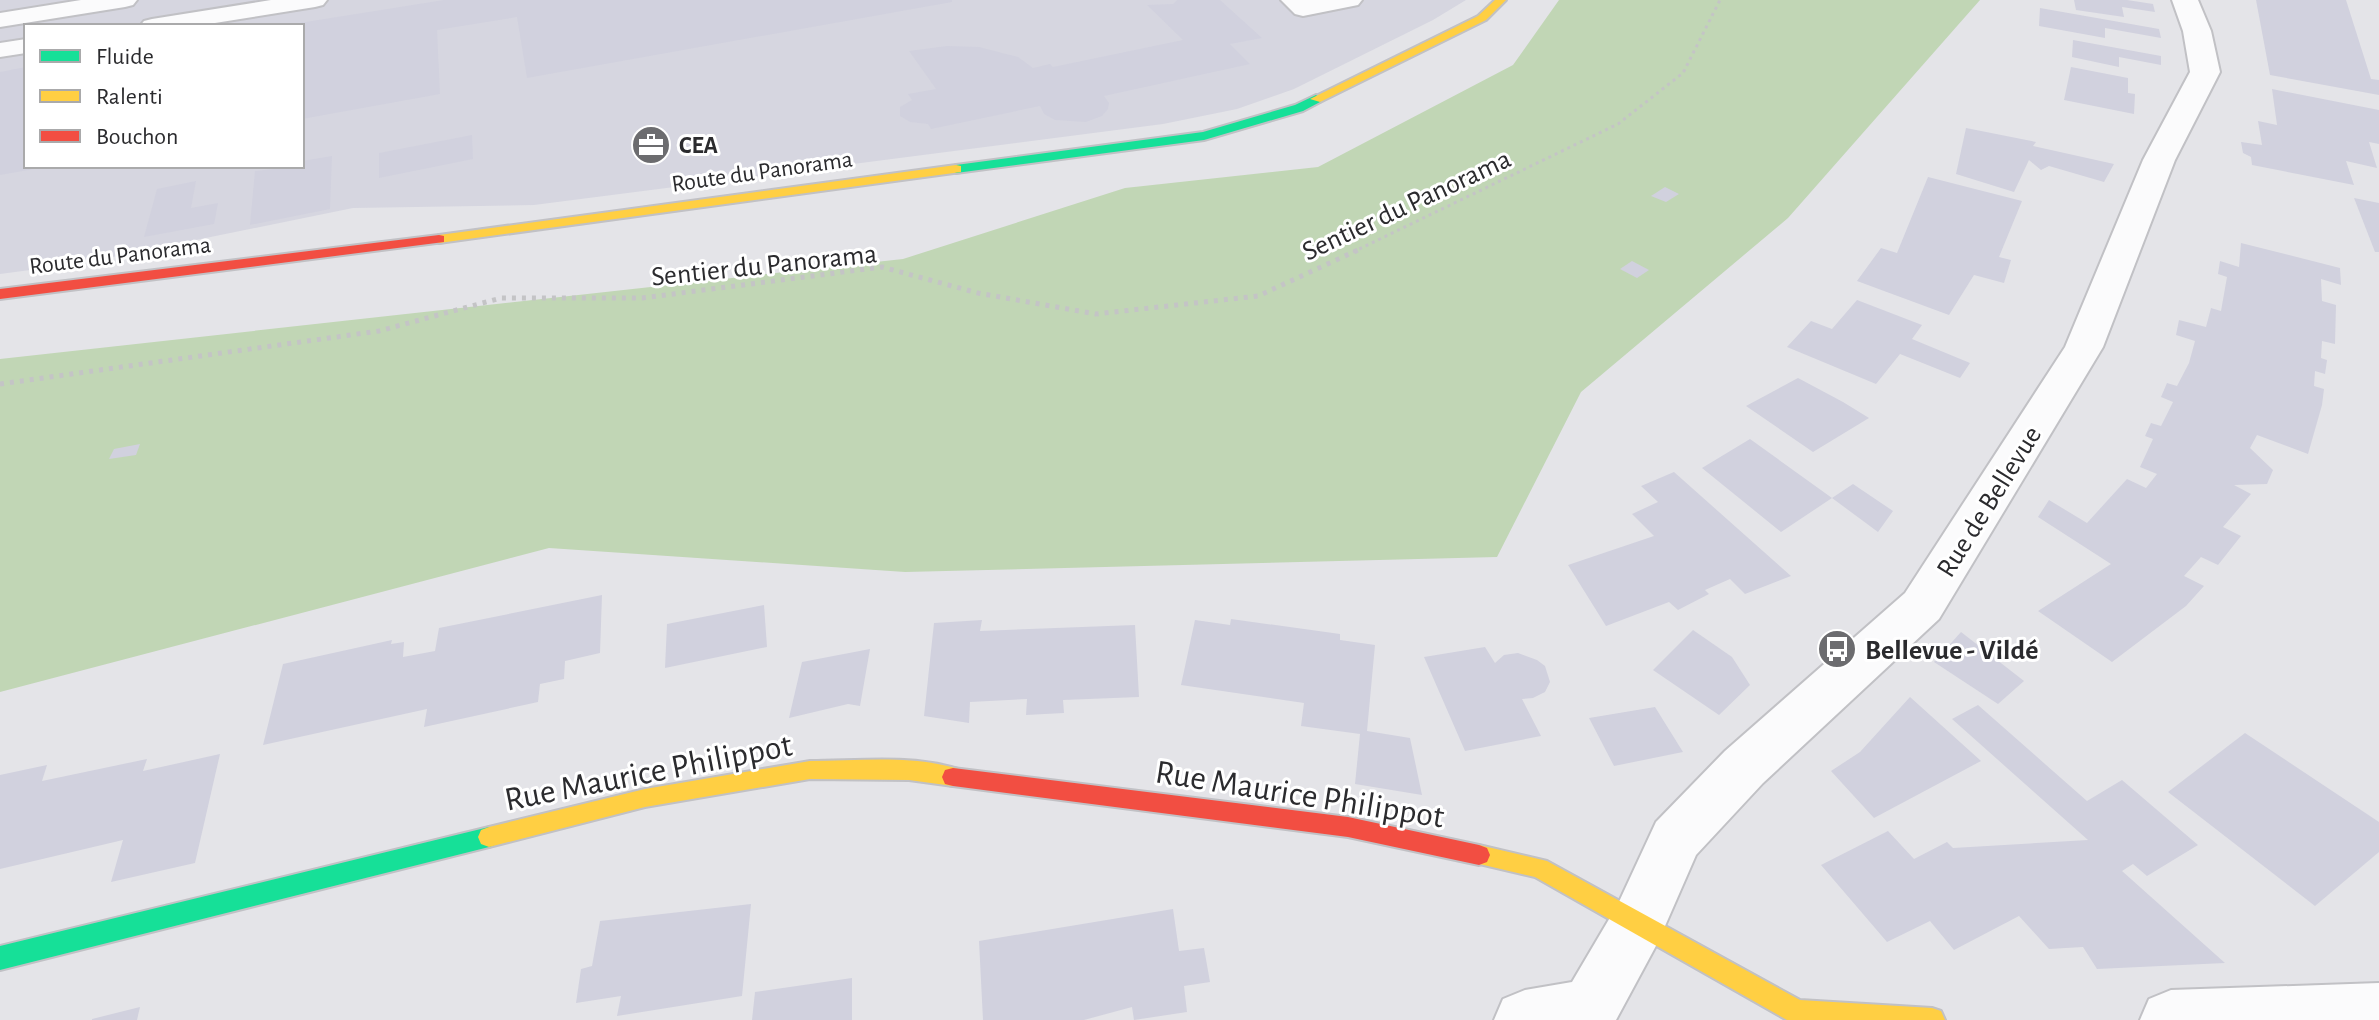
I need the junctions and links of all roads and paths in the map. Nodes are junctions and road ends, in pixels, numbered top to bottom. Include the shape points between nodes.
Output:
1 (121, 0) edge
2 (315, 0) edge
3 (1293, 0) edge
4 (1350, 0) edge
5 (1501, 0) edge
6 (1720, 0) edge
7 (2185, 0) edge
8 (0, 20) edge
9 (111, 24) edge
10 (165, 24) edge
11 (24, 46) edge
12 (0, 50) edge
13 (0, 294) edge
14 (0, 384) edge
15 (1638, 923) junction
16 (0, 958) edge
17 (2379, 1013) edge
18 (1525, 1020) edge
19 (1932, 1020) edge
20 (2171, 1020) edge

1 - 8 lane
1 - 9 lane
2 - 10 lane
3 - 4 lane via 1303,9
5 - 13 street, Route du Panorama via 1482,18 1299,108 1204,136
6 - 14 path, Sentier du Panorama via 1683,73 1618,124 1258,296 1096,314 978,293 882,267 642,298 501,298 379,331
7 - 15 street, Rue de Bellevue via 2205,72 2159,160 2084,347 1922,606 1744,767 1675,839
11 - 12 lane
15 - 16 street, Rue Maurice Philippot via 1539,868 1348,827 909,771 810,770 645,798
15 - 18 street, Rue de Bellevue via 1590,1008
15 - 19 street, Rue Maurice Philippot via 1797,1012
17 - 20 street

